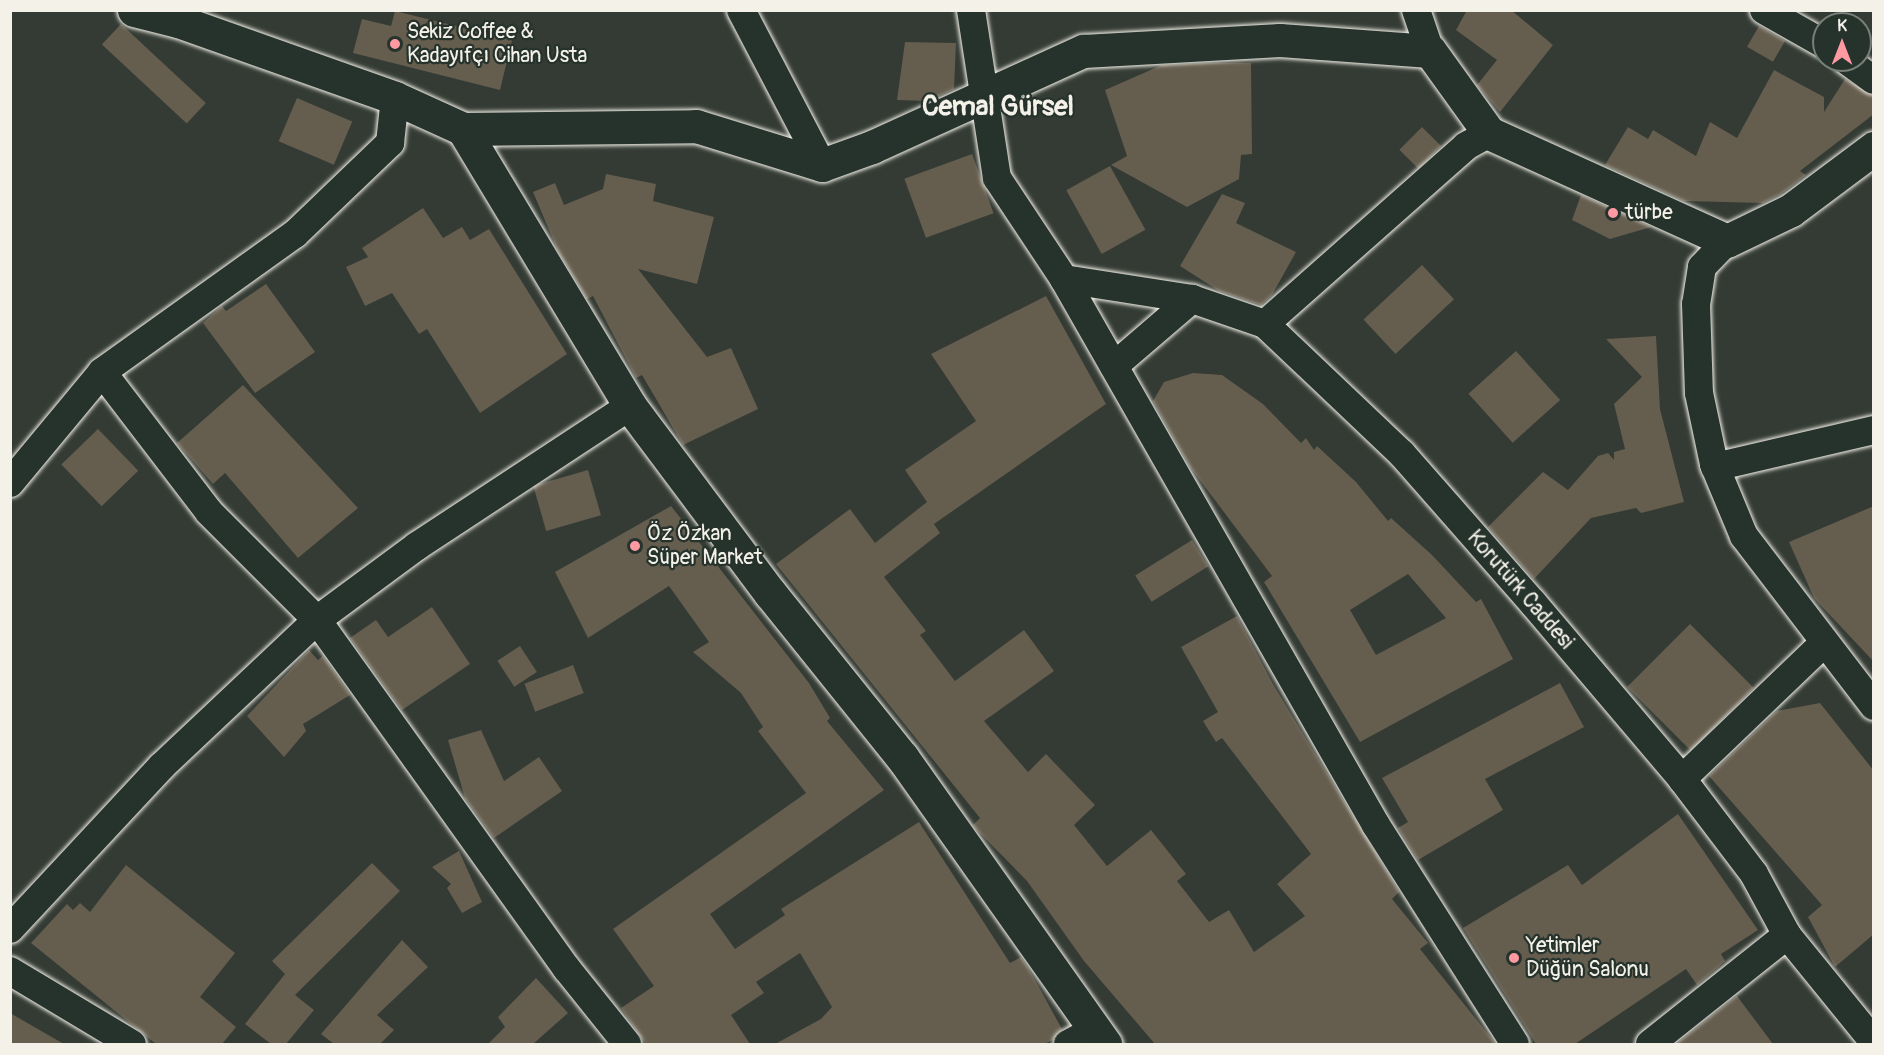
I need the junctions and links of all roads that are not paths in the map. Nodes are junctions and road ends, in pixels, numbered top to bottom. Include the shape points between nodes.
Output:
1 (134, 10) edge
2 (741, 10) edge
3 (971, 10) edge
4 (1416, 10) edge
5 (1764, 10) edge
6 (1812, 37) edge
7 (1430, 51) junction
8 (982, 96) junction
9 (395, 98) junction
10 (463, 129) junction
11 (1489, 133) junction
12 (1874, 147) edge
13 (822, 165) junction
14 (1727, 241) junction
15 (1064, 279) junction
16 (1192, 299) junction
17 (1265, 324) junction
18 (1114, 366) junction
19 (102, 372) junction
20 (630, 406) junction
21 (1874, 430) edge
22 (1715, 467) junction
23 (10, 483) edge
24 (317, 620) junction
25 (1823, 644) junction
26 (1874, 706) edge
27 (1682, 779) junction
28 (10, 929) edge
29 (1787, 935) junction
30 (10, 971) edge
31 (1089, 1040) edge
32 (1874, 1042) edge
33 (132, 1044) edge
34 (627, 1044) edge
35 (1515, 1044) edge
36 (1650, 1044) edge

1 - 9 street via 178,21
2 - 13 street
3 - 8 street
4 - 7 street
5 - 6 street
7 - 8 street via 1280,40 1083,51
7 - 11 street
8 - 13 street via 872,147
8 - 15 street via 997,178
9 - 10 street
9 - 19 street via 390,143 295,234
10 - 13 street via 696,126
10 - 20 street
11 - 14 street
11 - 17 street via 1466,146
12 - 14 street via 1791,210
14 - 22 street via 1702,267 1696,304 1699,393
15 - 16 street, Korutürk Caddesi
15 - 18 street
16 - 17 street, Korutürk Caddesi
16 - 18 street
17 - 27 street, Korutürk Caddesi via 1402,454
18 - 35 street via 1376,825
19 - 23 street
19 - 24 street via 209,512
20 - 24 street via 417,546
20 - 31 street via 770,593 902,757
21 - 22 street
22 - 25 street via 1744,536
24 - 28 street via 162,766
24 - 34 street via 567,969
25 - 26 street
25 - 27 street
27 - 29 street, Korutürk Caddesi via 1754,874
29 - 32 street, Korutürk Caddesi
29 - 36 street
30 - 33 street

